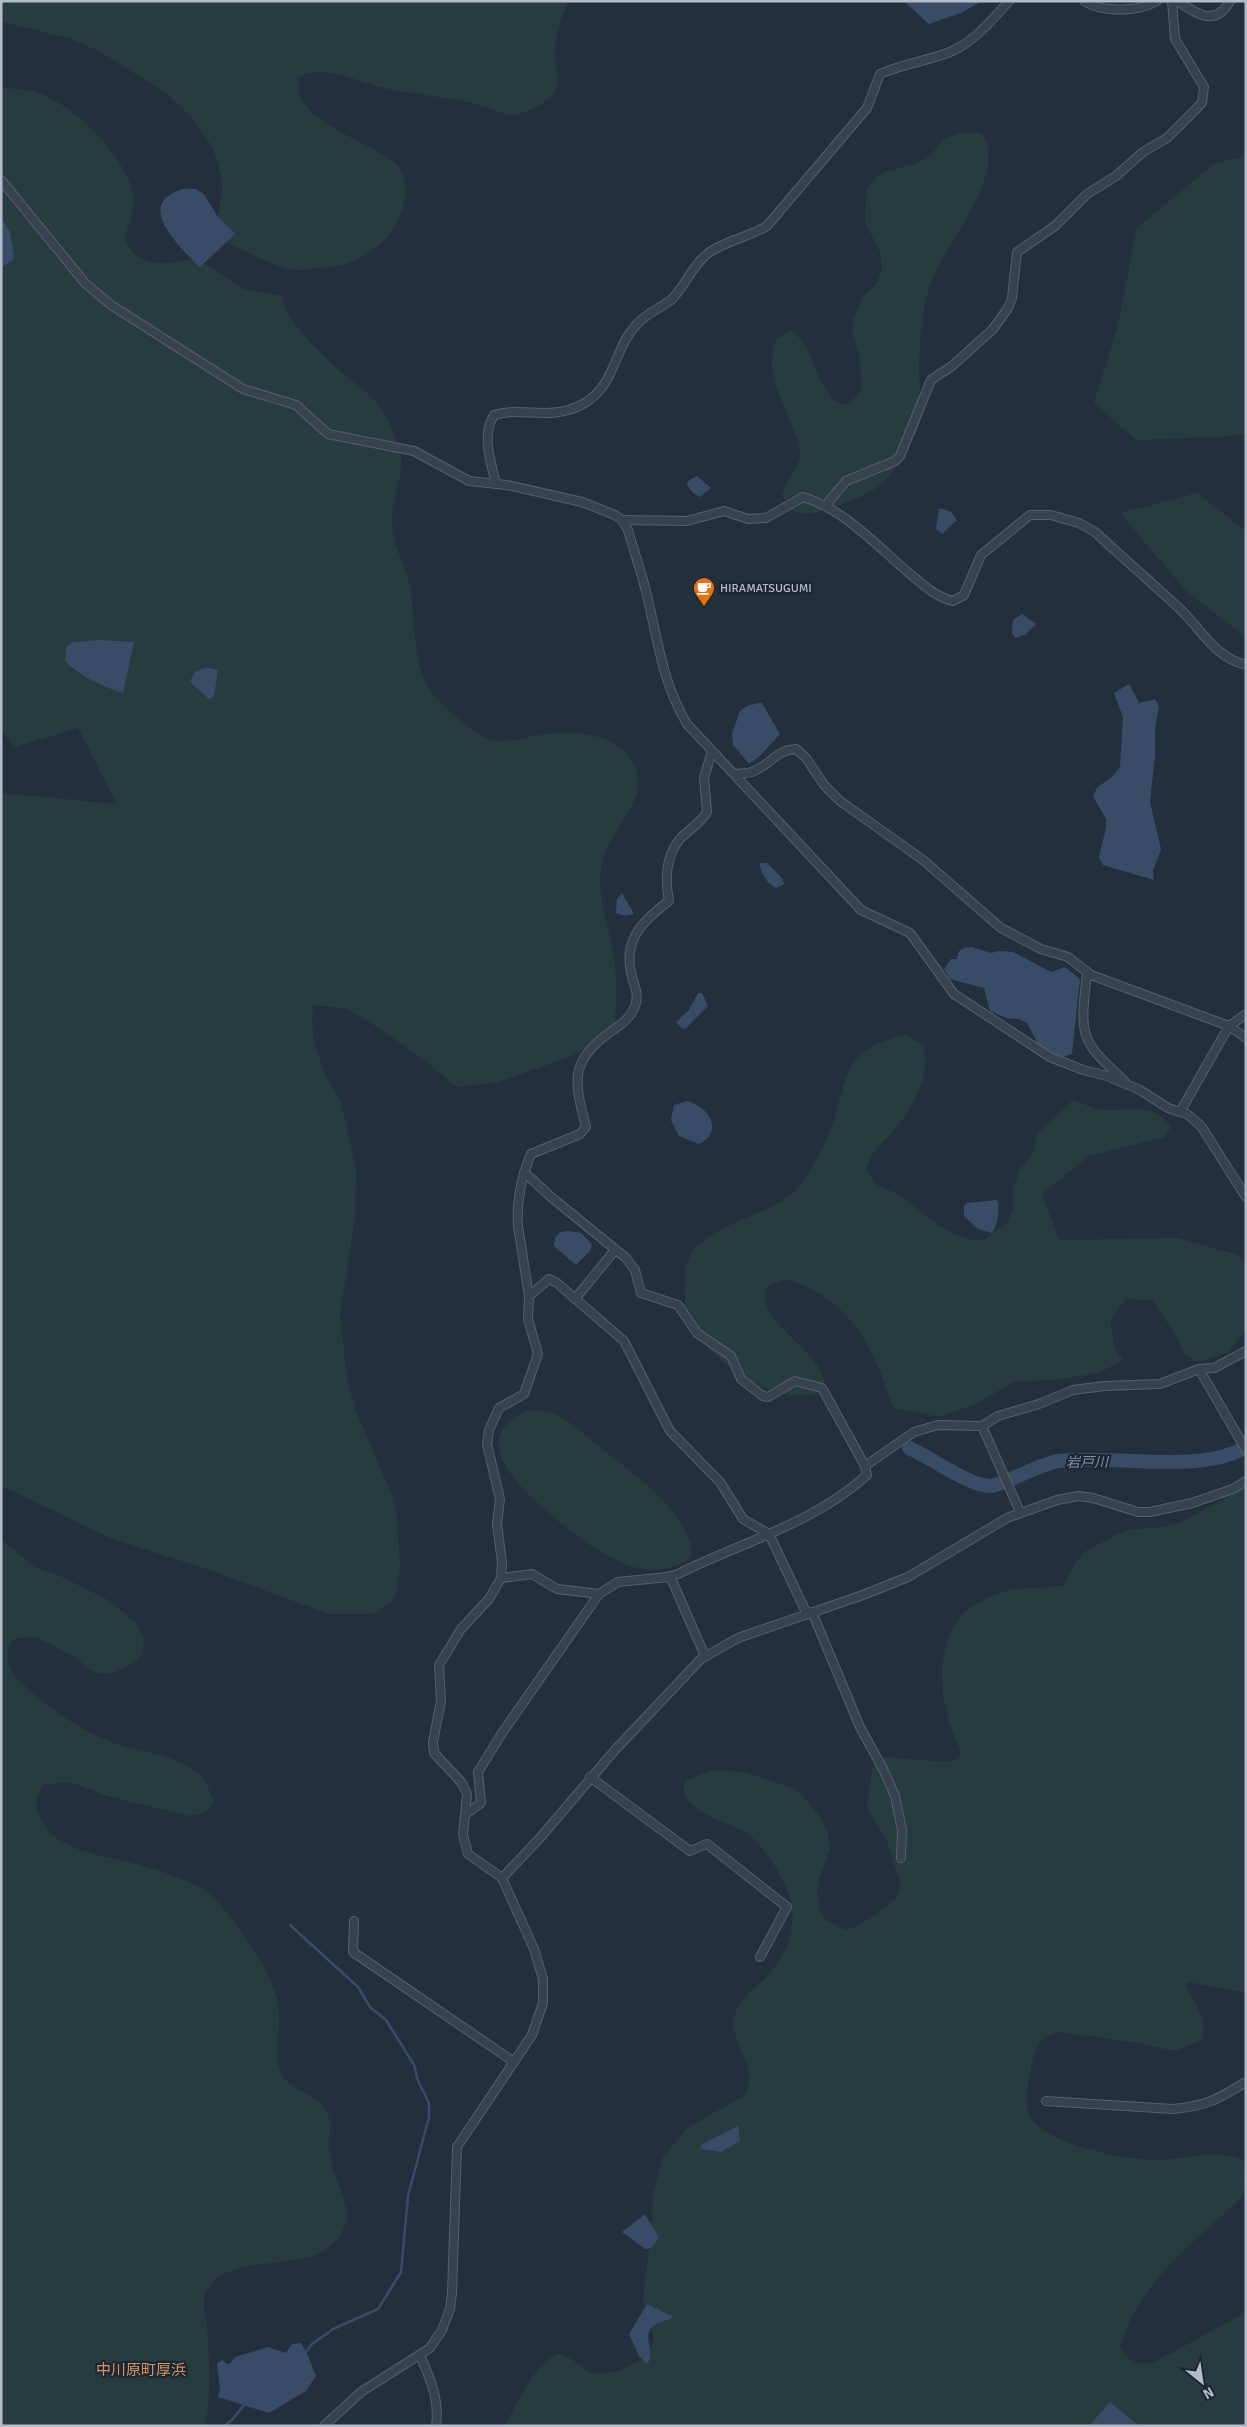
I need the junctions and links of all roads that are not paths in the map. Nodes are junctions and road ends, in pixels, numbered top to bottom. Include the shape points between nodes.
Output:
1 (1009, 1) edge
2 (1084, 1) edge
3 (1157, 1) edge
4 (1172, 1) edge
5 (1177, 1) edge
6 (1230, 1) edge
7 (1, 180) edge
8 (496, 484) junction
9 (826, 505) junction
10 (622, 520) junction
11 (1246, 666) edge
12 (712, 751) junction
13 (734, 774) junction
14 (1087, 972) junction
15 (1246, 1014) edge
16 (1229, 1026) junction
17 (1246, 1038) edge
18 (1128, 1086) junction
19 (1180, 1112) junction
20 (524, 1172) junction
21 (1246, 1197) edge
22 (615, 1250) junction
23 (529, 1296) junction
24 (575, 1299) junction
25 (1246, 1351) edge
26 (1199, 1369) junction
27 (982, 1426) junction
28 (1246, 1450) edge
29 (865, 1466) junction
30 (1246, 1482) edge
31 (1020, 1512) junction
32 (769, 1534) junction
33 (670, 1576) junction
34 (501, 1578) junction
35 (599, 1594) junction
36 (810, 1613) junction
37 (705, 1656) junction
38 (590, 1777) junction
39 (466, 1814) junction
40 (901, 1858) dead end
41 (502, 1878) junction
42 (354, 1921) dead end
43 (760, 1957) dead end
44 (514, 2062) junction
45 (1246, 2082) edge
46 (1046, 2101) dead end
47 (420, 2355) junction
48 (324, 2426) edge
49 (436, 2426) edge

1 - 8 street via 972,39 958,47 880,74 867,108 767,226 706,255 672,299 636,324 605,385 596,396 560,413 510,412 494,415 489,424 488,441
2 - 3 street via 1104,8 1146,8
4 - 9 street via 1174,39 1204,87 1202,103 1167,138 1087,194 1055,226 1017,252 1008,308 993,329 952,366 931,380 900,456 846,481
5 - 6 street via 1198,15 1210,17 1226,10
7 - 8 street via 85,284 171,345 243,389 296,405 328,434 414,451 469,481
8 - 10 street via 582,502
9 - 10 street via 803,497 766,518 748,519 724,511 687,521
9 - 11 street via 923,584 954,602 964,595 981,555 1030,515 1051,515 1080,523 1095,532 1182,611 1221,655
10 - 12 street via 628,530 649,603 673,700 687,724
12 - 13 street
12 - 20 street via 704,778 708,812 678,841 670,859 665,879 670,901 640,929 630,945 628,953 638,997 631,1016 592,1048 581,1064 576,1090 586,1127 580,1134 532,1154
13 - 14 street via 753,772 776,754 796,749 840,801 923,860 1001,928 1042,950 1068,957
13 - 18 street via 861,910 910,933 954,994 1050,1057
14 - 16 street
14 - 18 street via 1086,1036 1094,1050
15 - 16 street
16 - 17 street
16 - 19 street
18 - 19 street
19 - 21 street via 1200,1126
20 - 22 street
20 - 23 street via 517,1215
22 - 24 street
22 - 29 street via 632,1265 641,1293 678,1305 697,1334 731,1356 741,1379 753,1389 768,1397 795,1381 822,1388
23 - 24 street via 549,1279
23 - 34 street via 528,1319 538,1354 524,1394 499,1408 489,1430 487,1444 500,1500 497,1524
24 - 32 street via 624,1341 670,1431 720,1482 743,1519
25 - 26 street via 1214,1368
26 - 27 street via 1160,1384 1073,1390 998,1416
26 - 28 street
27 - 29 street via 938,1425 914,1432
27 - 31 street
29 - 32 street via 867,1475 852,1488 810,1515
30 - 31 street via 1192,1503 1150,1512 1138,1512 1079,1496
31 - 36 street via 908,1577
32 - 33 street
32 - 36 street
33 - 35 street via 618,1582
33 - 37 street
34 - 35 street via 532,1574 557,1589
34 - 39 street via 489,1599 461,1629 439,1665 442,1688 434,1753 468,1794
35 - 39 street via 482,1764 478,1772 481,1803
36 - 37 street via 738,1638
36 - 40 street via 860,1727 895,1796 902,1830
37 - 38 street
38 - 41 street
38 - 43 street via 690,1851 707,1844 787,1907
39 - 41 street via 463,1835 468,1854
41 - 44 street via 534,1949 542,1979 543,2003 538,2023
42 - 44 street via 353,1952
44 - 47 street via 457,2147 450,2309 438,2338
45 - 46 street via 1219,2099 1194,2107 1173,2109
47 - 48 street via 361,2392
47 - 49 street via 439,2408

